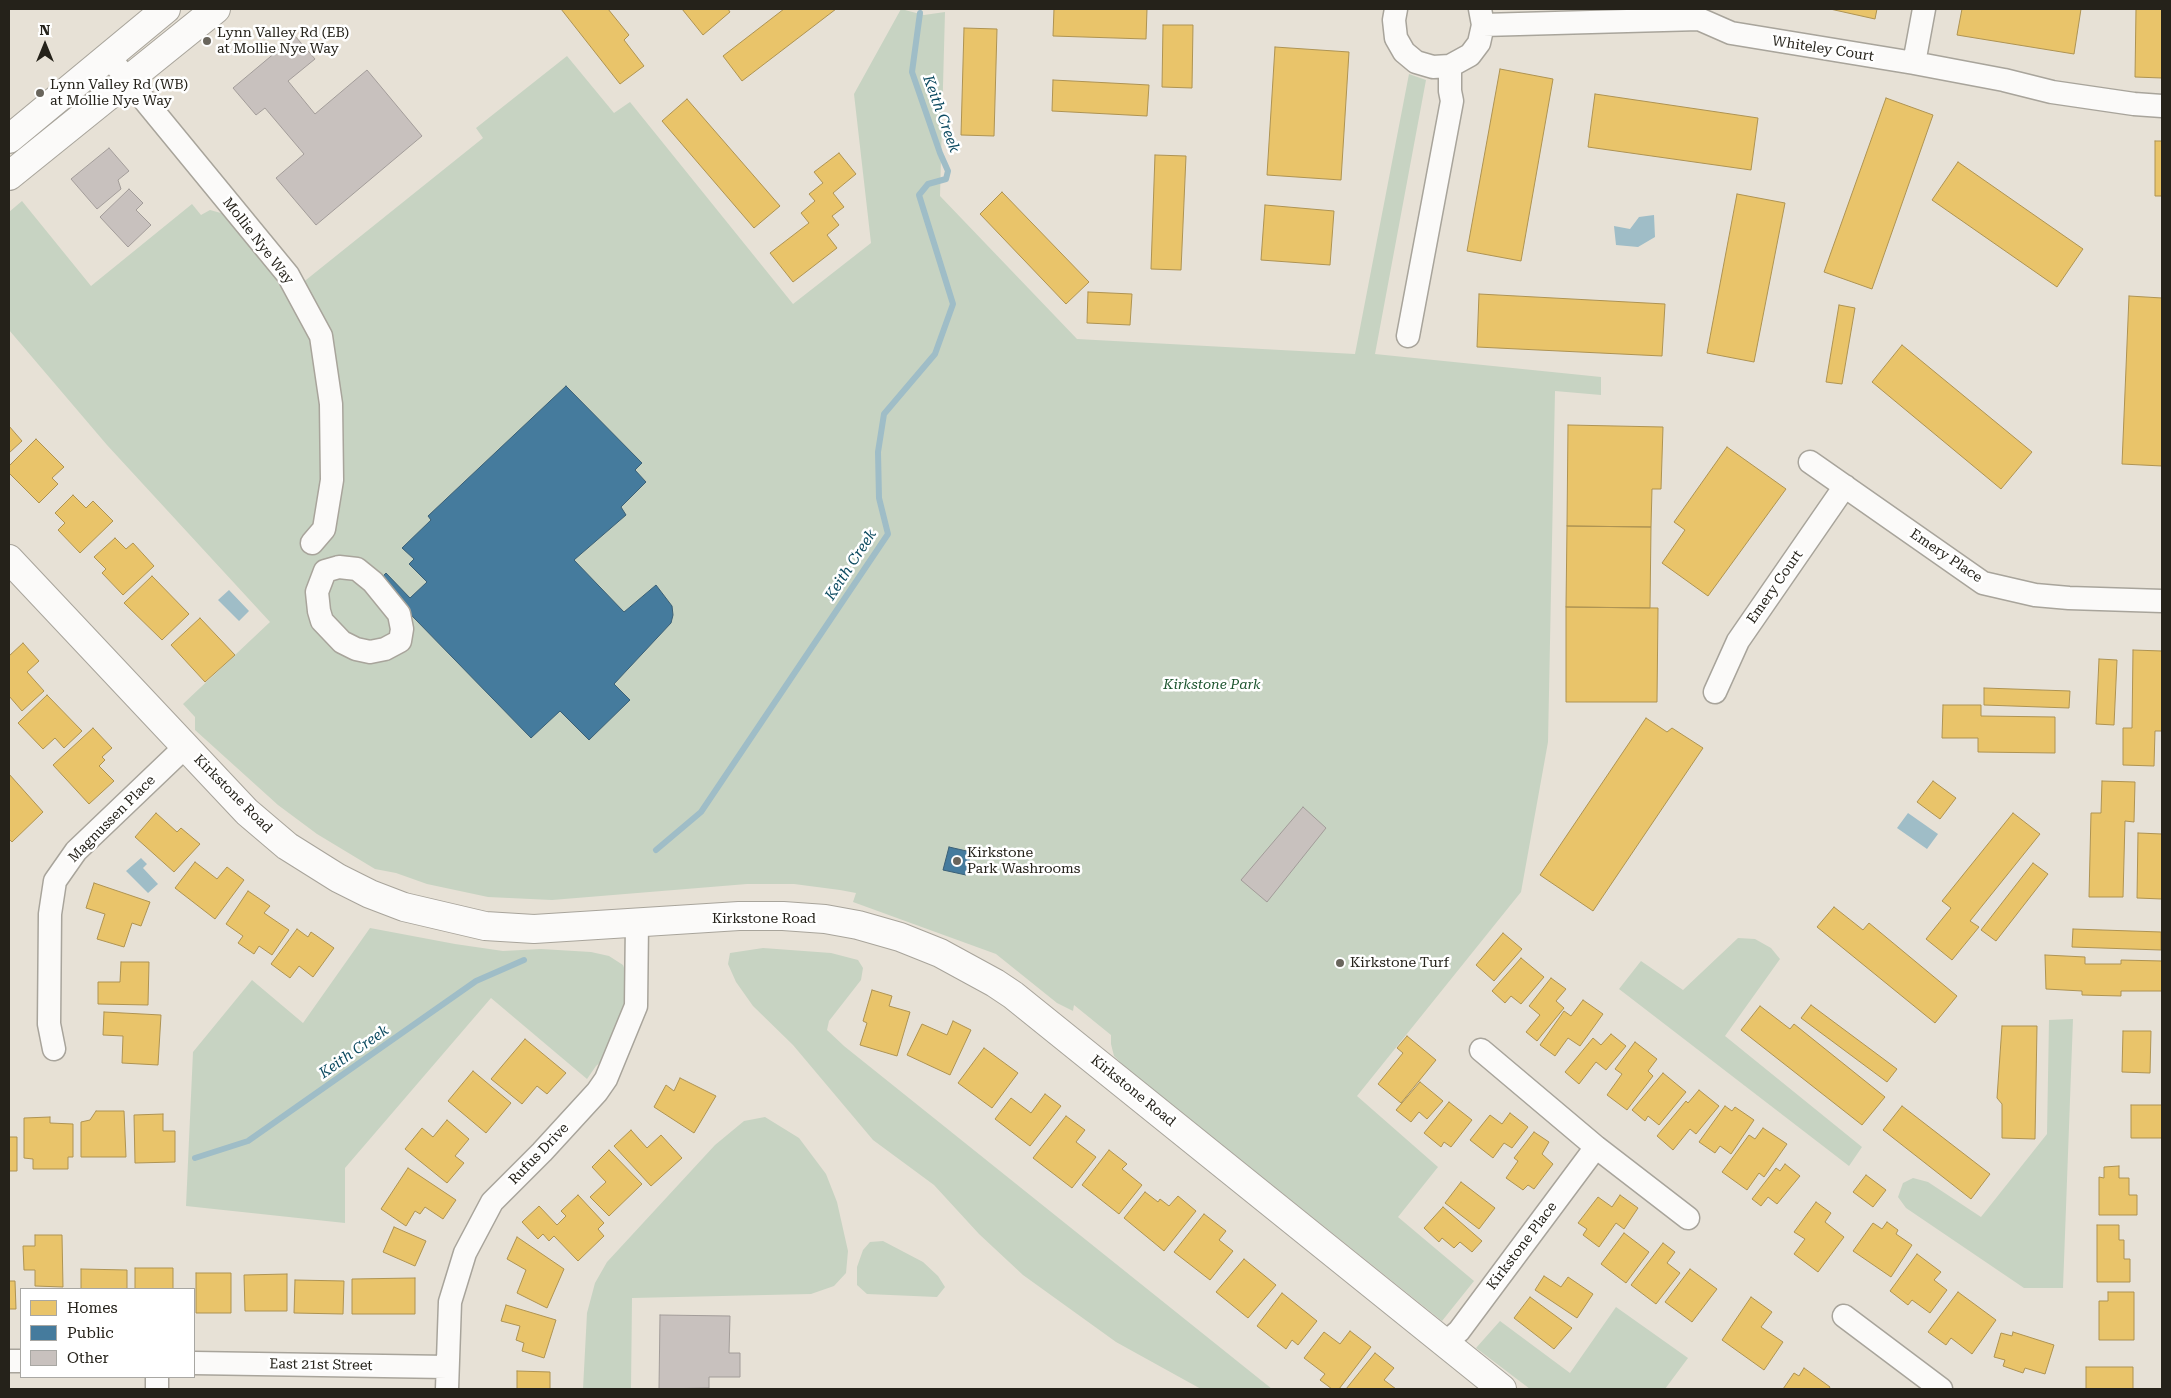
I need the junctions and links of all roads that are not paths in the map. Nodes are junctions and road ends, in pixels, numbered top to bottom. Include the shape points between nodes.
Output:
1 (166, 9) edge
2 (216, 9) edge
3 (1396, 9) edge
4 (1924, 9) edge
5 (1481, 17) edge
6 (108, 57) junction
7 (1914, 63) junction
8 (1450, 66) junction
9 (128, 80) junction
10 (2162, 106) edge
11 (9, 139) edge
12 (9, 176) edge
13 (1408, 336) dead end
14 (1810, 462) dead end
15 (1844, 486) junction
16 (312, 543) dead end
17 (9, 559) edge
18 (2162, 602) edge
19 (1715, 692) dead end
20 (186, 746) junction
21 (638, 923) junction
22 (54, 1049) dead end
23 (1481, 1050) dead end
24 (1596, 1146) junction
25 (1688, 1218) dead end
26 (1844, 1316) dead end
27 (1445, 1343) junction
28 (195, 1363) edge
29 (447, 1367) junction
30 (447, 1389) edge
31 (1502, 1389) edge
32 (1941, 1389) edge

1 - 6 street
2 - 9 street
3 - 8 street via 1396,38 1404,52 1416,62 1433,67
4 - 7 street
5 - 7 street, Whiteley Court via 1699,19 1731,34
5 - 8 street, Whiteley Court via 1479,43 1470,55
6 - 9 street, Mollie Nye Way
6 - 11 street
7 - 10 street, Whiteley Court via 2052,92
8 - 13 street via 1452,101
9 - 12 street
9 - 16 street, Mollie Nye Way via 288,275 320,336 331,404 332,480 324,529
14 - 15 street, Emery Place
15 - 18 street, Emery Place via 1982,583 2035,595
15 - 19 street, Emery Court via 1738,641
17 - 20 street, Kirkstone Road
20 - 21 street, Kirkstone Road via 247,812 287,846 370,894 404,907 485,926 534,929
20 - 22 street, Magnussen Place via 76,851 55,881 50,914 49,1024
21 - 27 street, Kirkstone Road via 739,916 825,919 900,937 940,952 1013,996
21 - 29 street, Rufus Drive via 636,1006 606,1079 542,1152 492,1202 465,1253 450,1302
23 - 24 street
24 - 25 street
24 - 27 street, Kirkstone Place via 1459,1331
26 - 32 street
27 - 31 street, Kirkstone Road
28 - 29 street, East 21st Street
29 - 30 street, Rufus Drive

